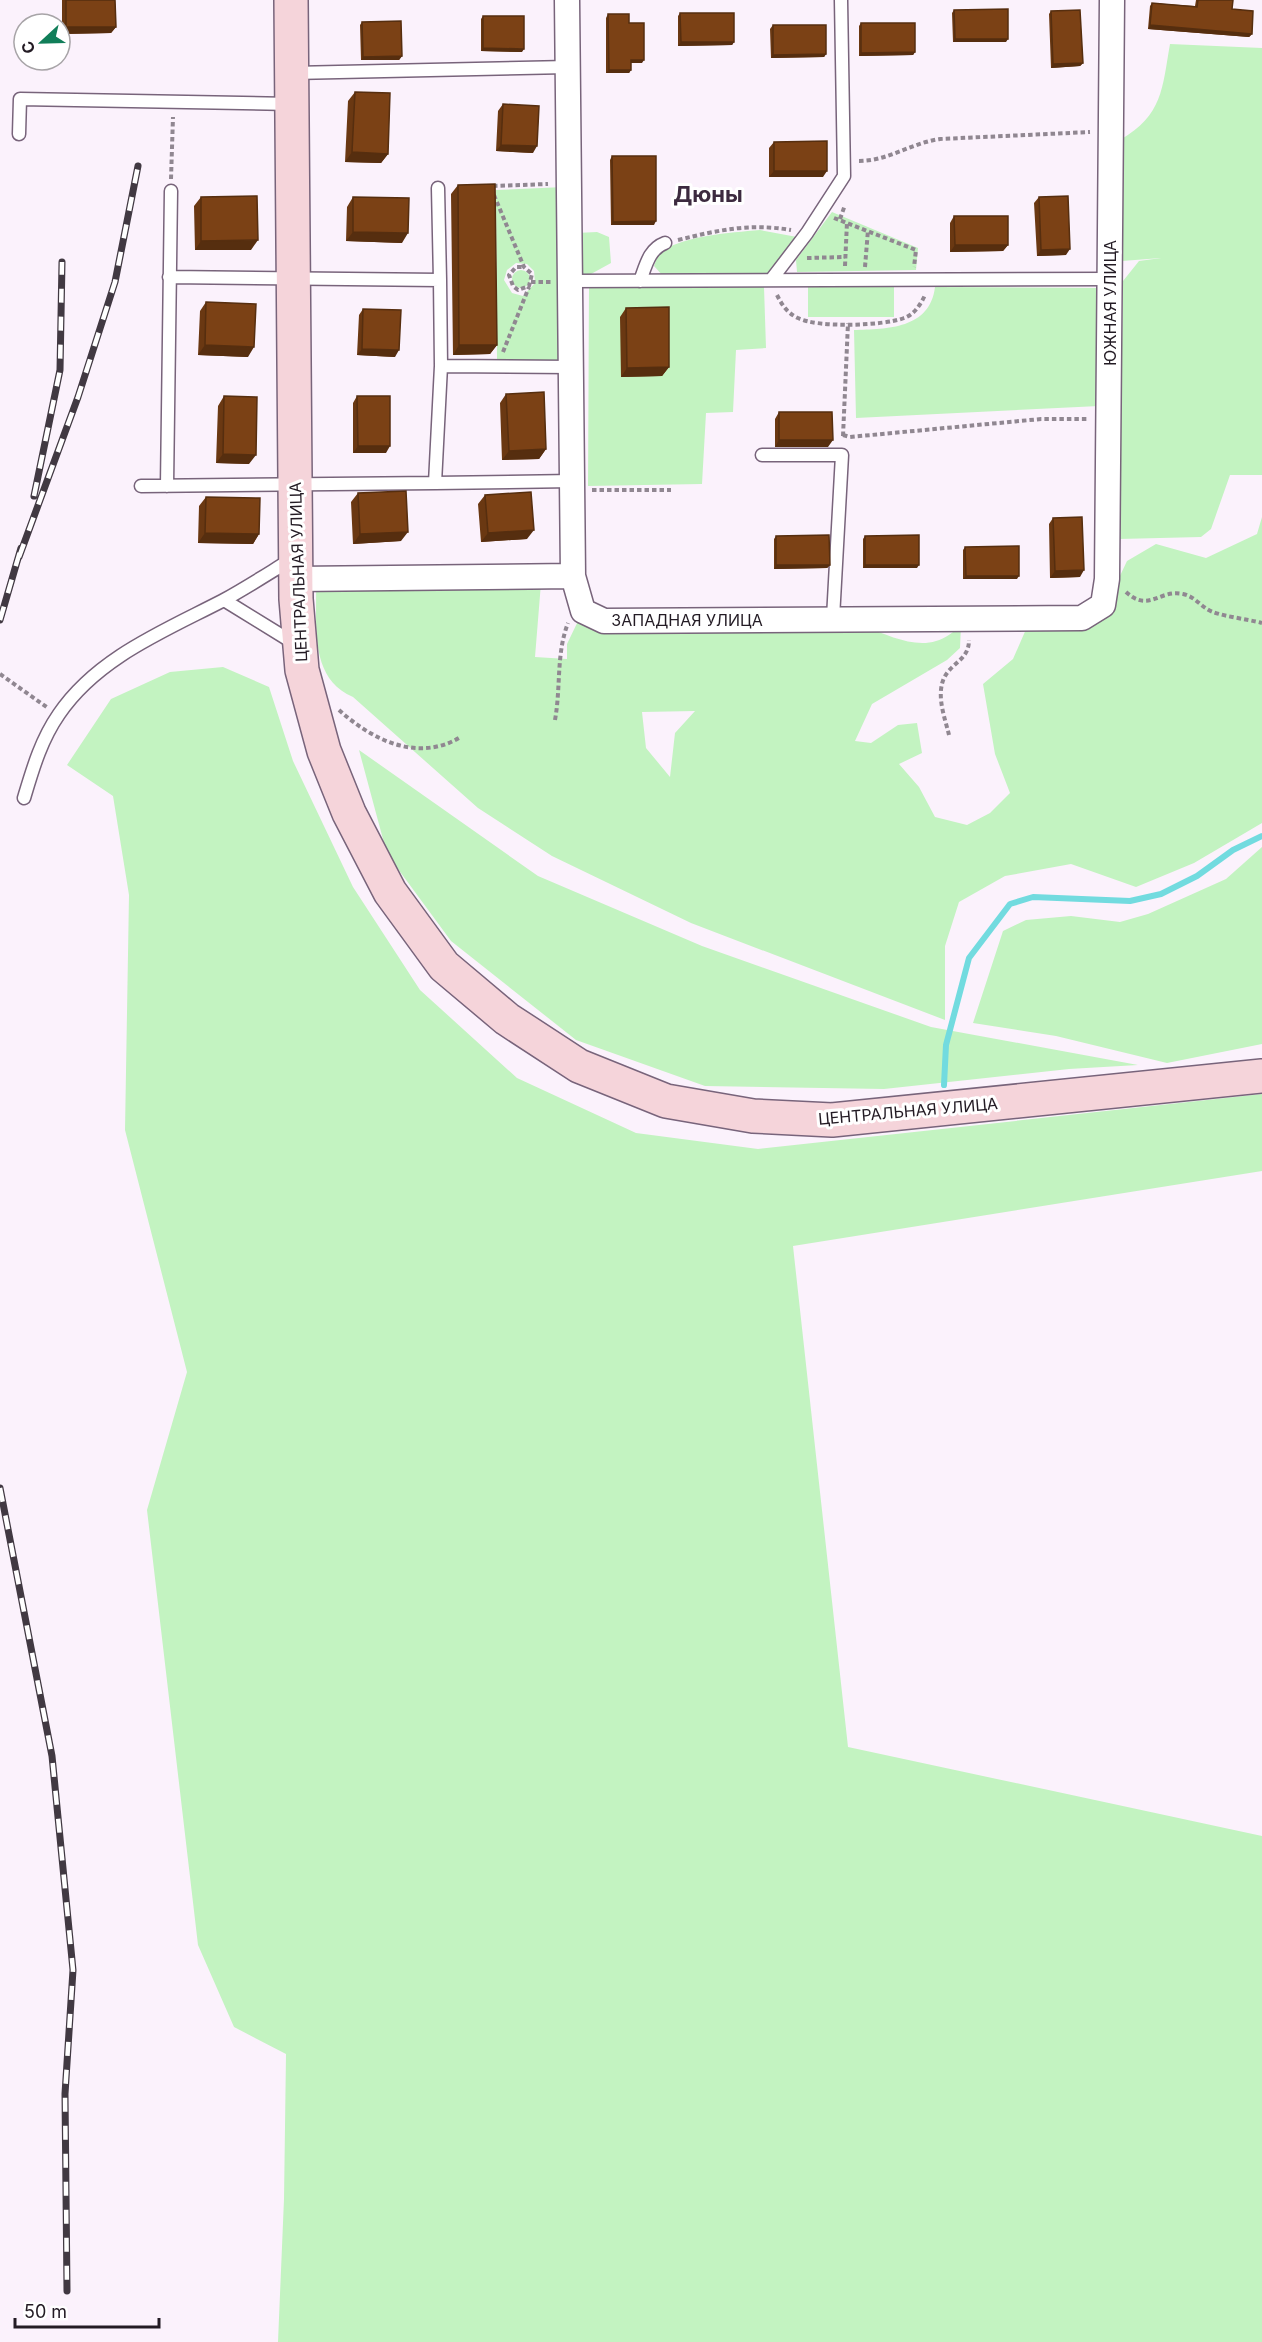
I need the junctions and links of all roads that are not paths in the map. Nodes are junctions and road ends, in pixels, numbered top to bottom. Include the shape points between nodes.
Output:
1 (291, 0) edge
2 (567, 0) edge
3 (841, 0) edge
4 (1112, 0) edge
5 (568, 67) junction
6 (292, 88) junction
7 (19, 134) dead end
8 (438, 188) dead end
9 (171, 191) road end
10 (665, 243) road end
11 (169, 277) junction
12 (1111, 279) junction
13 (294, 280) junction
14 (440, 280) junction
15 (771, 280) junction
16 (570, 281) junction
17 (640, 281) junction
18 (441, 366) junction
19 (572, 367) junction
20 (762, 455) dead end
21 (435, 483) junction
22 (295, 485) junction
23 (573, 485) junction
24 (141, 486) dead end
25 (168, 486) junction
26 (296, 568) junction
27 (573, 576) junction
28 (224, 600) junction
29 (1103, 601) joint
30 (833, 618) junction
31 (298, 646) junction
32 (24, 798) dead end
33 (1262, 1076) edge

1 - 6 main road, ЦЕНТРАЛЬНАЯ УЛИЦА
2 - 5 street, ЗАПАДНАЯ УЛИЦА
3 - 15 lane via 844,176
4 - 12 street, ЮЖНАЯ УЛИЦА
5 - 6 lane
5 - 16 street, ЗАПАДНАЯ УЛИЦА
6 - 7 lane via 174,101 20,99
6 - 13 main road, ЦЕНТРАЛЬНАЯ УЛИЦА
8 - 14 lane
9 - 11 lane
10 - 17 lane via 651,253
11 - 13 lane
11 - 25 lane
12 - 15 lane
12 - 29 street, ЮЖНАЯ УЛИЦА via 1107,579
13 - 14 lane
13 - 22 main road, ЦЕНТРАЛЬНАЯ УЛИЦА
14 - 18 lane
15 - 17 lane
16 - 17 lane
16 - 19 street, ЗАПАДНАЯ УЛИЦА
18 - 19 lane
18 - 21 lane
19 - 23 street, ЗАПАДНАЯ УЛИЦА
20 - 30 lane via 842,455
21 - 22 lane
21 - 23 lane
22 - 25 lane
22 - 26 main road, ЦЕНТРАЛЬНАЯ УЛИЦА
23 - 27 street, ЗАПАДНАЯ УЛИЦА
24 - 25 lane
26 - 27 street
26 - 28 lane
26 - 31 main road, ЦЕНТРАЛЬНАЯ УЛИЦА
27 - 30 street, ЗАПАДНАЯ УЛИЦА via 583,610 604,621
28 - 31 lane
28 - 32 lane via 157,634 115,661 75,694 37,754
29 - 30 street, ЗАПАДНАЯ УЛИЦА via 1082,618
31 - 33 main road, ЦЕНТРАЛЬНАЯ УЛИЦА via 324,751 349,813 390,892 444,966 507,1019 579,1066 666,1101 753,1116 832,1120

